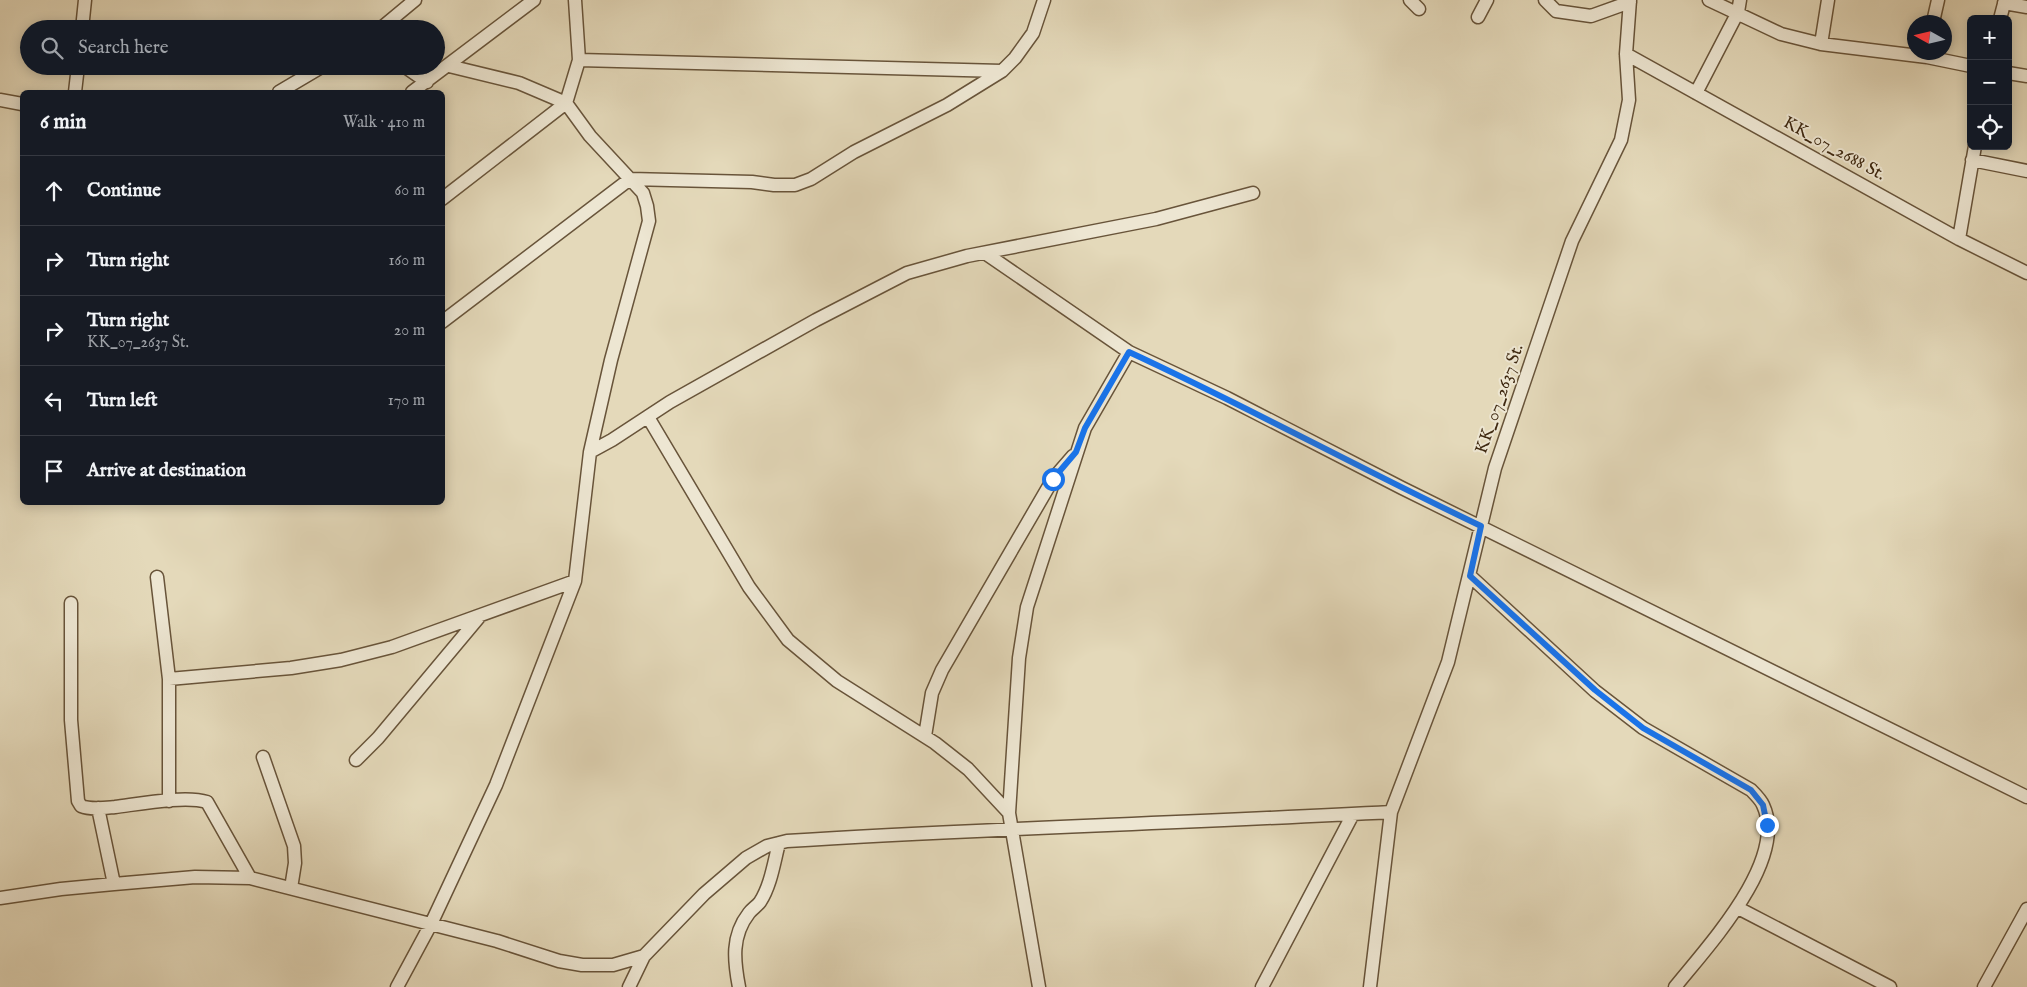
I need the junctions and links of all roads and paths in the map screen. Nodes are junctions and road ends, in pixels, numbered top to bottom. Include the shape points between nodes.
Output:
1 (85, 0) edge
2 (415, 0) edge
3 (534, 0) edge
4 (575, 0) edge
5 (1044, 0) edge
6 (1487, 0) edge
7 (1545, 0) edge
8 (1709, 0) edge
9 (1828, 0) edge
10 (1938, 0) edge
11 (1630, 1) edge
12 (2004, 2) edge
13 (1739, 6) edge
14 (2027, 7) edge
15 (1935, 15) edge
16 (2001, 15) edge
17 (1478, 17) dead end
18 (83, 20) edge
19 (391, 20) edge
20 (1821, 44) junction
21 (1907, 53) edge
22 (1626, 54) junction
23 (579, 60) junction
24 (1947, 60) edge
25 (1967, 65) edge
26 (449, 66) junction
27 (445, 69) edge
28 (1002, 70) junction
29 (2012, 74) edge
30 (77, 75) edge
31 (308, 75) edge
32 (417, 75) edge
33 (437, 75) edge
34 (2027, 76) edge
35 (427, 82) junction
36 (75, 90) edge
37 (282, 90) edge
38 (415, 90) edge
39 (1696, 92) junction
40 (0, 100) edge
41 (566, 103) junction
42 (20, 104) edge
43 (1974, 150) edge
44 (1972, 160) junction
45 (2027, 171) edge
46 (630, 178) junction
47 (1253, 193) dead end
48 (445, 197) edge
49 (1959, 239) junction
50 (985, 253) junction
51 (2027, 273) edge
52 (445, 320) edge
53 (1129, 352) junction
54 (648, 417) junction
55 (590, 452) junction
56 (1076, 452) junction
57 (1481, 526) junction
58 (1470, 576) junction
59 (157, 577) dead end
60 (575, 581) junction
61 (71, 603) dead end
62 (480, 615) junction
63 (169, 679) junction
64 (925, 736) junction
65 (263, 757) dead end
66 (356, 760) dead end
67 (2027, 797) edge
68 (169, 802) junction
69 (98, 808) junction
70 (1391, 812) junction
71 (1009, 813) junction
72 (1353, 814) junction
73 (1010, 828) junction
74 (779, 843) junction
75 (250, 878) junction
76 (114, 884) junction
77 (291, 888) junction
78 (0, 898) edge
79 (1738, 908) junction
80 (2027, 910) edge
81 (431, 924) junction
82 (644, 956) junction
83 (396, 987) edge
84 (629, 987) edge
85 (739, 987) edge
86 (1040, 987) edge
87 (1262, 987) edge
88 (1370, 987) edge
89 (1675, 987) edge
90 (1890, 987) edge
91 (1984, 987) edge

1 - 18 street
2 - 19 street
3 - 26 street
4 - 23 street
5 - 28 street via 1033,33
6 - 17 street
7 - 11 street via 1556,11 1591,16
8 - 13 street
9 - 20 street
10 - 15 street
11 - 22 street, KK_07_2637 St.
12 - 14 street
12 - 16 street
13 - 20 street via 1781,34
13 - 39 street
20 - 21 street
22 - 39 street, KK_07_2688 St.
22 - 57 street, KK_07_2637 St. via 1629,100 1621,140 1572,241 1495,468
23 - 28 street
23 - 41 street
24 - 25 street
26 - 27 street
26 - 41 street via 519,83
28 - 46 street via 947,105 795,185
29 - 34 street
30 - 36 street
31 - 37 street
32 - 35 street
33 - 35 street
35 - 38 street
39 - 49 street, KK_07_2688 St.
40 - 42 street
41 - 46 street via 590,136
41 - 48 street
43 - 44 street
44 - 45 street
44 - 49 street
46 - 52 street
46 - 55 street via 642,193 648,221
47 - 50 street via 1156,219
49 - 51 street, KK_07_2688 St.
50 - 53 street
50 - 54 street via 907,273 816,320
53 - 56 street via 1085,428
53 - 57 street via 1228,398
54 - 55 street
54 - 64 street via 749,587 788,640 837,681
55 - 60 street
56 - 64 street via 1053,479 942,670 932,693
56 - 71 street via 1027,607 1019,658
57 - 58 street, KK_07_2637 St.
57 - 67 street
58 - 70 street, KK_07_2637 St. via 1448,662
58 - 79 street via 1595,690 1643,728 1751,790 1763,805 1766,844 1759,868
59 - 63 street
60 - 62 street
60 - 81 street via 496,786
61 - 69 street via 71,720 78,801 86,808
62 - 63 street via 392,647 341,660
62 - 66 street
63 - 68 street
64 - 71 street via 968,769
65 - 77 street via 294,846
68 - 69 street
68 - 75 street via 207,802
69 - 76 street
70 - 72 street
70 - 88 street, KK_07_2637 St.
71 - 73 street
72 - 73 street
72 - 87 street
73 - 74 street
73 - 86 street
74 - 82 street via 746,858 704,894
74 - 85 street via 760,902 748,914 736,938 734,964
75 - 76 street
75 - 77 street
76 - 78 street
77 - 81 street
79 - 89 street
79 - 90 street
80 - 91 street
81 - 82 street via 582,965 613,965
81 - 83 street
82 - 84 street

